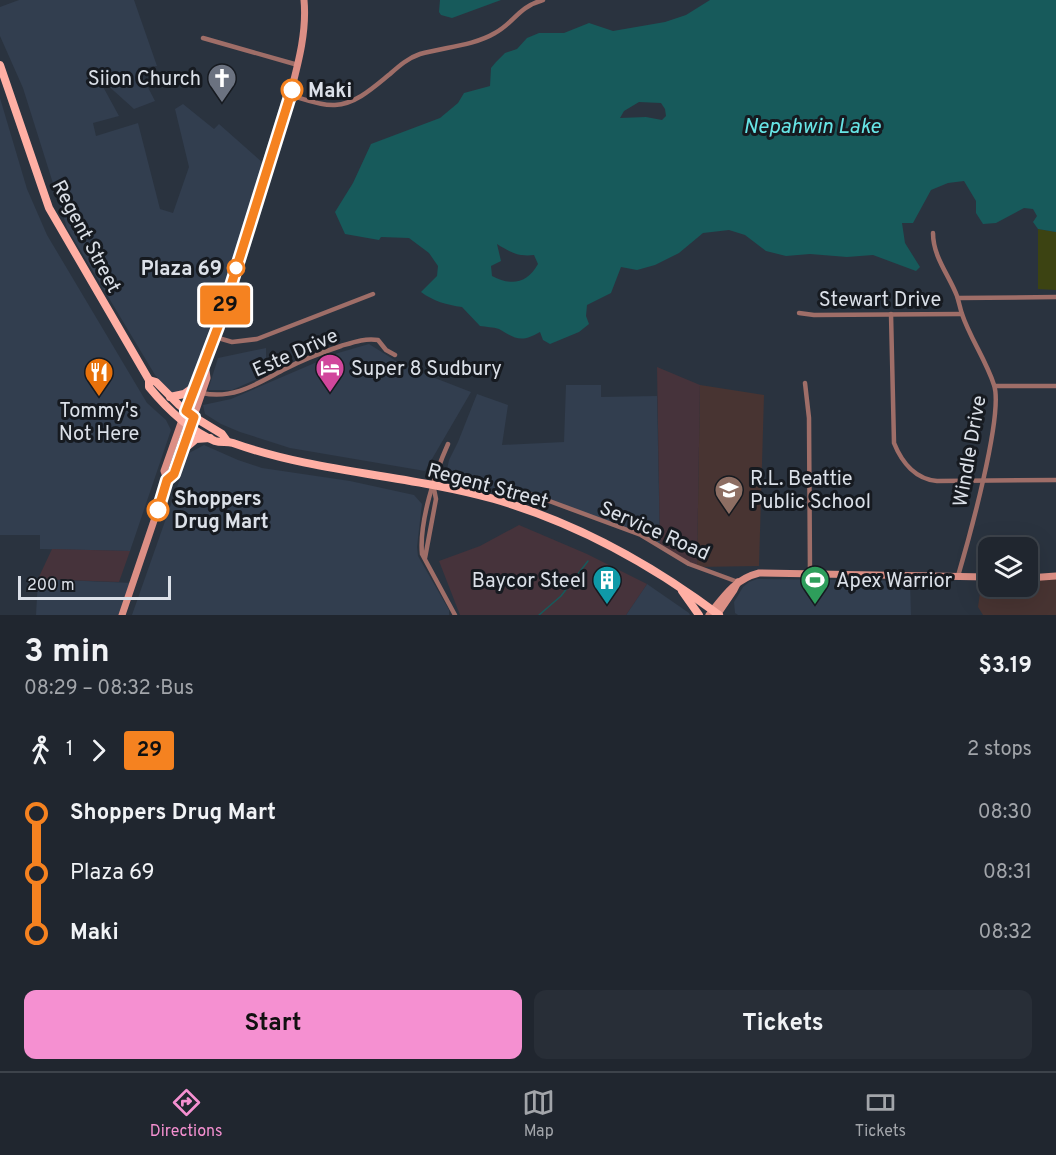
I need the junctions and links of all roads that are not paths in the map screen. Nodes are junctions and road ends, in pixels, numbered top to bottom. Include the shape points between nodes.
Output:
1 (304, 0) edge
2 (543, 0) edge
3 (202, 39) dead end
4 (0, 65) edge
5 (298, 65) junction
6 (291, 95) junction
7 (933, 233) dead end
8 (373, 294) dead end
9 (1056, 297) edge
10 (958, 298) junction
11 (799, 312) dead end
12 (891, 314) junction
13 (962, 314) junction
14 (215, 337) junction
15 (395, 355) dead end
16 (205, 363) junction
17 (149, 380) junction
18 (805, 383) dead end
19 (995, 386) junction
20 (1056, 386) edge
21 (194, 387) junction
22 (202, 393) junction
23 (170, 397) junction
24 (186, 411) junction
25 (194, 417) junction
26 (182, 420) junction
27 (191, 426) junction
28 (210, 438) junction
29 (227, 441) junction
30 (448, 444) dead end
31 (183, 450) junction
32 (167, 480) junction
33 (1056, 480) edge
34 (982, 481) junction
35 (434, 486) junction
36 (495, 499) junction
37 (810, 573) junction
38 (958, 576) junction
39 (1056, 576) edge
40 (978, 577) edge
41 (1038, 577) edge
42 (738, 582) junction
43 (679, 588) junction
44 (715, 614) edge
45 (122, 615) edge
46 (455, 615) edge
47 (699, 615) edge

1 - 5 main road via 306,19
2 - 6 street via 519,12 495,33 406,61 371,90 349,102 332,105
3 - 5 street
4 - 17 main road, Regent Street via 49,207
5 - 6 main road
6 - 14 main road
7 - 10 street, Windle Drive via 936,254
8 - 14 street via 257,339 232,342
9 - 10 street, Stewart Drive
10 - 13 street, Windle Drive
11 - 12 street, Stewart Drive
12 - 13 street, Stewart Drive
12 - 34 street via 894,443 898,455 925,480
13 - 19 street, Windle Drive
14 - 16 main road
15 - 22 street, Este Drive via 378,340 360,340 232,394
16 - 21 main road
16 - 22 main road via 207,378
17 - 23 main road, Regent Street
17 - 26 main road, Regent Street via 149,387 161,402
18 - 37 street via 809,418
19 - 20 street
19 - 34 street, Windle Drive via 995,411
21 - 23 main road
21 - 24 main road
22 - 25 main road
23 - 24 main road, Regent Street
24 - 25 main road, Regent Street
24 - 26 main road
25 - 27 main road
25 - 29 main road, Regent Street
26 - 27 main road, Regent Street
26 - 32 main road via 164,471
27 - 28 main road, Regent Street
27 - 31 main road
28 - 29 main road, Regent Street
28 - 31 main road via 196,439
29 - 35 main road, Regent Street via 279,458
30 - 35 street
31 - 32 main road via 174,474
32 - 45 main road
33 - 34 street
34 - 38 street, Windle Drive
35 - 36 main road, Regent Street
35 - 46 street via 436,499 425,558
36 - 42 street, Service Road via 503,491 525,492 641,536 689,564
36 - 43 main road, Regent Street via 592,536 640,561
37 - 38 main road
37 - 42 main road via 759,573
38 - 40 main road
39 - 41 main road
42 - 44 main road
43 - 44 main road, Regent Street
43 - 47 main road

